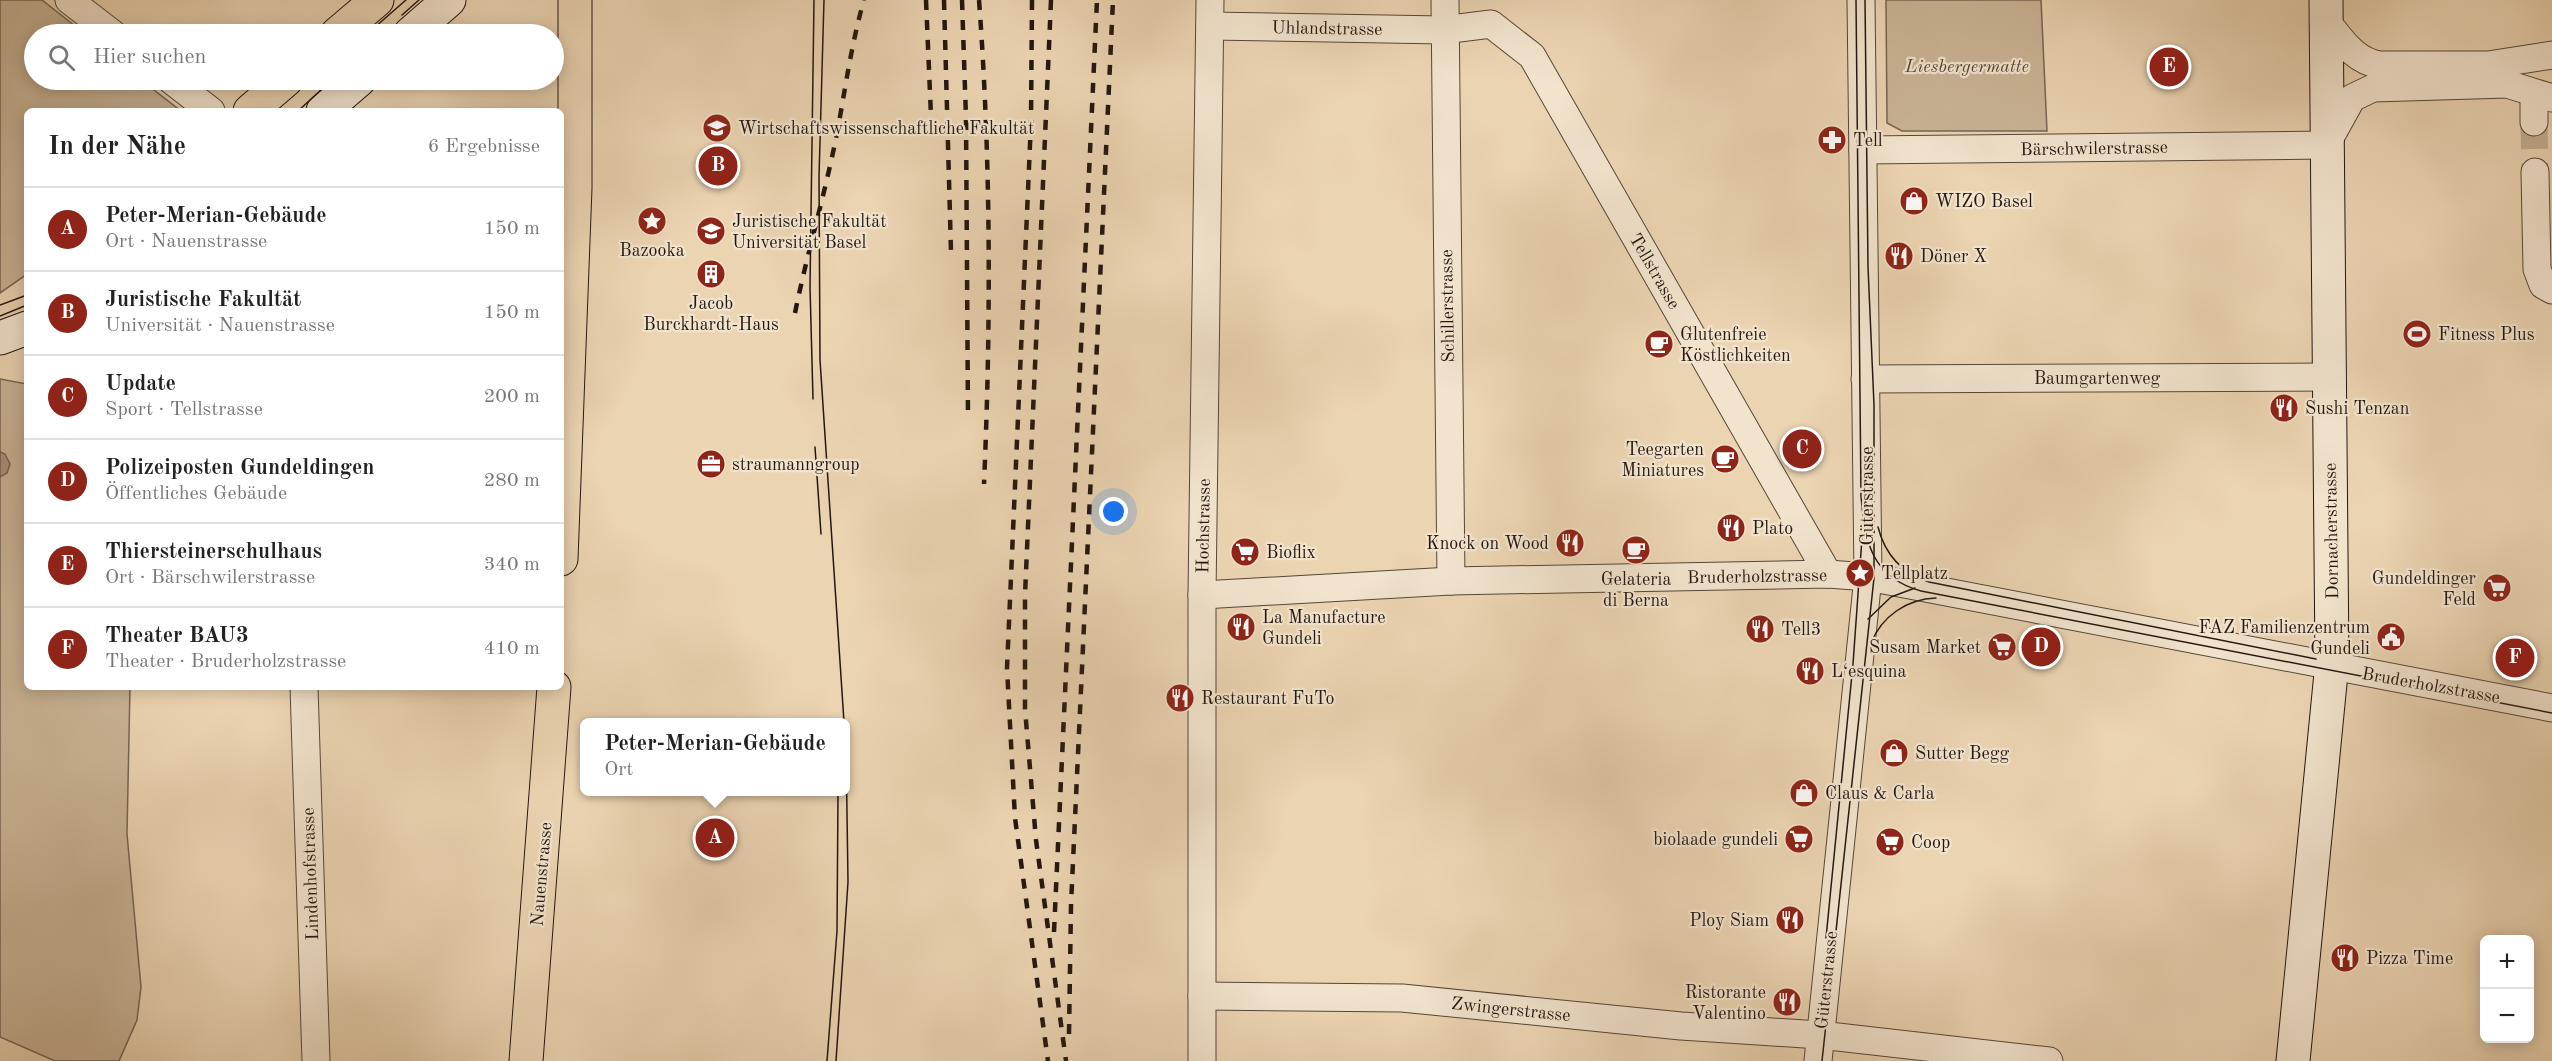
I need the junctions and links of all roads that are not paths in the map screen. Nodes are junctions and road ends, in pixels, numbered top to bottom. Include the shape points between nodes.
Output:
1 (69, 0) edge
2 (377, 0) edge
3 (449, 0) edge
4 (575, 0) edge
5 (1445, 0) edge
6 (1861, 0) edge
7 (2326, 11) edge
8 (1210, 13) edge
9 (100, 24) edge
10 (349, 24) edge
11 (421, 24) edge
12 (1443, 30) junction
13 (2552, 55) edge
14 (184, 90) edge
15 (274, 90) edge
16 (347, 90) edge
17 (2543, 96) edge
18 (207, 108) edge
19 (253, 108) edge
20 (326, 108) edge
21 (2534, 122) tunnel mouth
22 (2326, 145) junction
23 (1863, 150) junction
24 (2535, 172) tunnel mouth
25 (2552, 290) edge
26 (24, 329) edge
27 (0, 338) edge
28 (0, 346) edge
29 (24, 353) edge
30 (2329, 378) junction
31 (1865, 379) junction
32 (564, 480) edge
33 (1828, 574) junction
34 (1868, 577) junction
35 (1450, 581) junction
36 (1202, 595) junction
37 (2331, 668) junction
38 (304, 690) edge
39 (554, 690) edge
40 (2552, 708) edge
41 (1202, 996) junction
42 (1819, 1048) edge
43 (1201, 1058) edge
44 (316, 1061) edge
45 (526, 1061) edge
46 (2049, 1061) edge
47 (2293, 1061) edge

1 - 9 street
2 - 10 main road
3 - 11 main road
4 - 32 main road via 575,188
5 - 12 street
6 - 23 street, Güterstrasse
7 - 13 street via 2352,53 2370,64 2488,65
7 - 22 main road, Dornacherstrasse
8 - 12 street, Uhlandstrasse
8 - 36 street, Hochstrasse
12 - 33 street, Tellstrasse via 1491,24 1532,56
12 - 35 street, Schillerstrasse
14 - 18 street
15 - 19 main road
16 - 20 main road
17 - 21 street
17 - 22 street via 2507,84 2373,88 2352,98
22 - 23 street, Bärschwilerstrasse
22 - 30 main road, Dornacherstrasse
23 - 31 street, Güterstrasse
24 - 25 street via 2537,269 2543,285
26 - 27 main road
28 - 29 main road
30 - 31 street, Baumgartenweg
30 - 37 main road, Dornacherstrasse
31 - 34 street, Güterstrasse
33 - 34 street, Bruderholzstrasse
33 - 35 street, Bruderholzstrasse
34 - 37 street, Bruderholzstrasse
34 - 42 street, Güterstrasse
35 - 36 street, Bruderholzstrasse
36 - 41 street, Hochstrasse
37 - 40 street, Bruderholzstrasse
37 - 47 main road, Dornacherstrasse
38 - 44 street, Lindenhofstrasse
39 - 45 main road, Nauenstrasse
41 - 42 street, Zwingerstrasse via 1402,998 1681,1026
41 - 43 street, Hochstrasse
42 - 46 street, Zwingerstrasse

